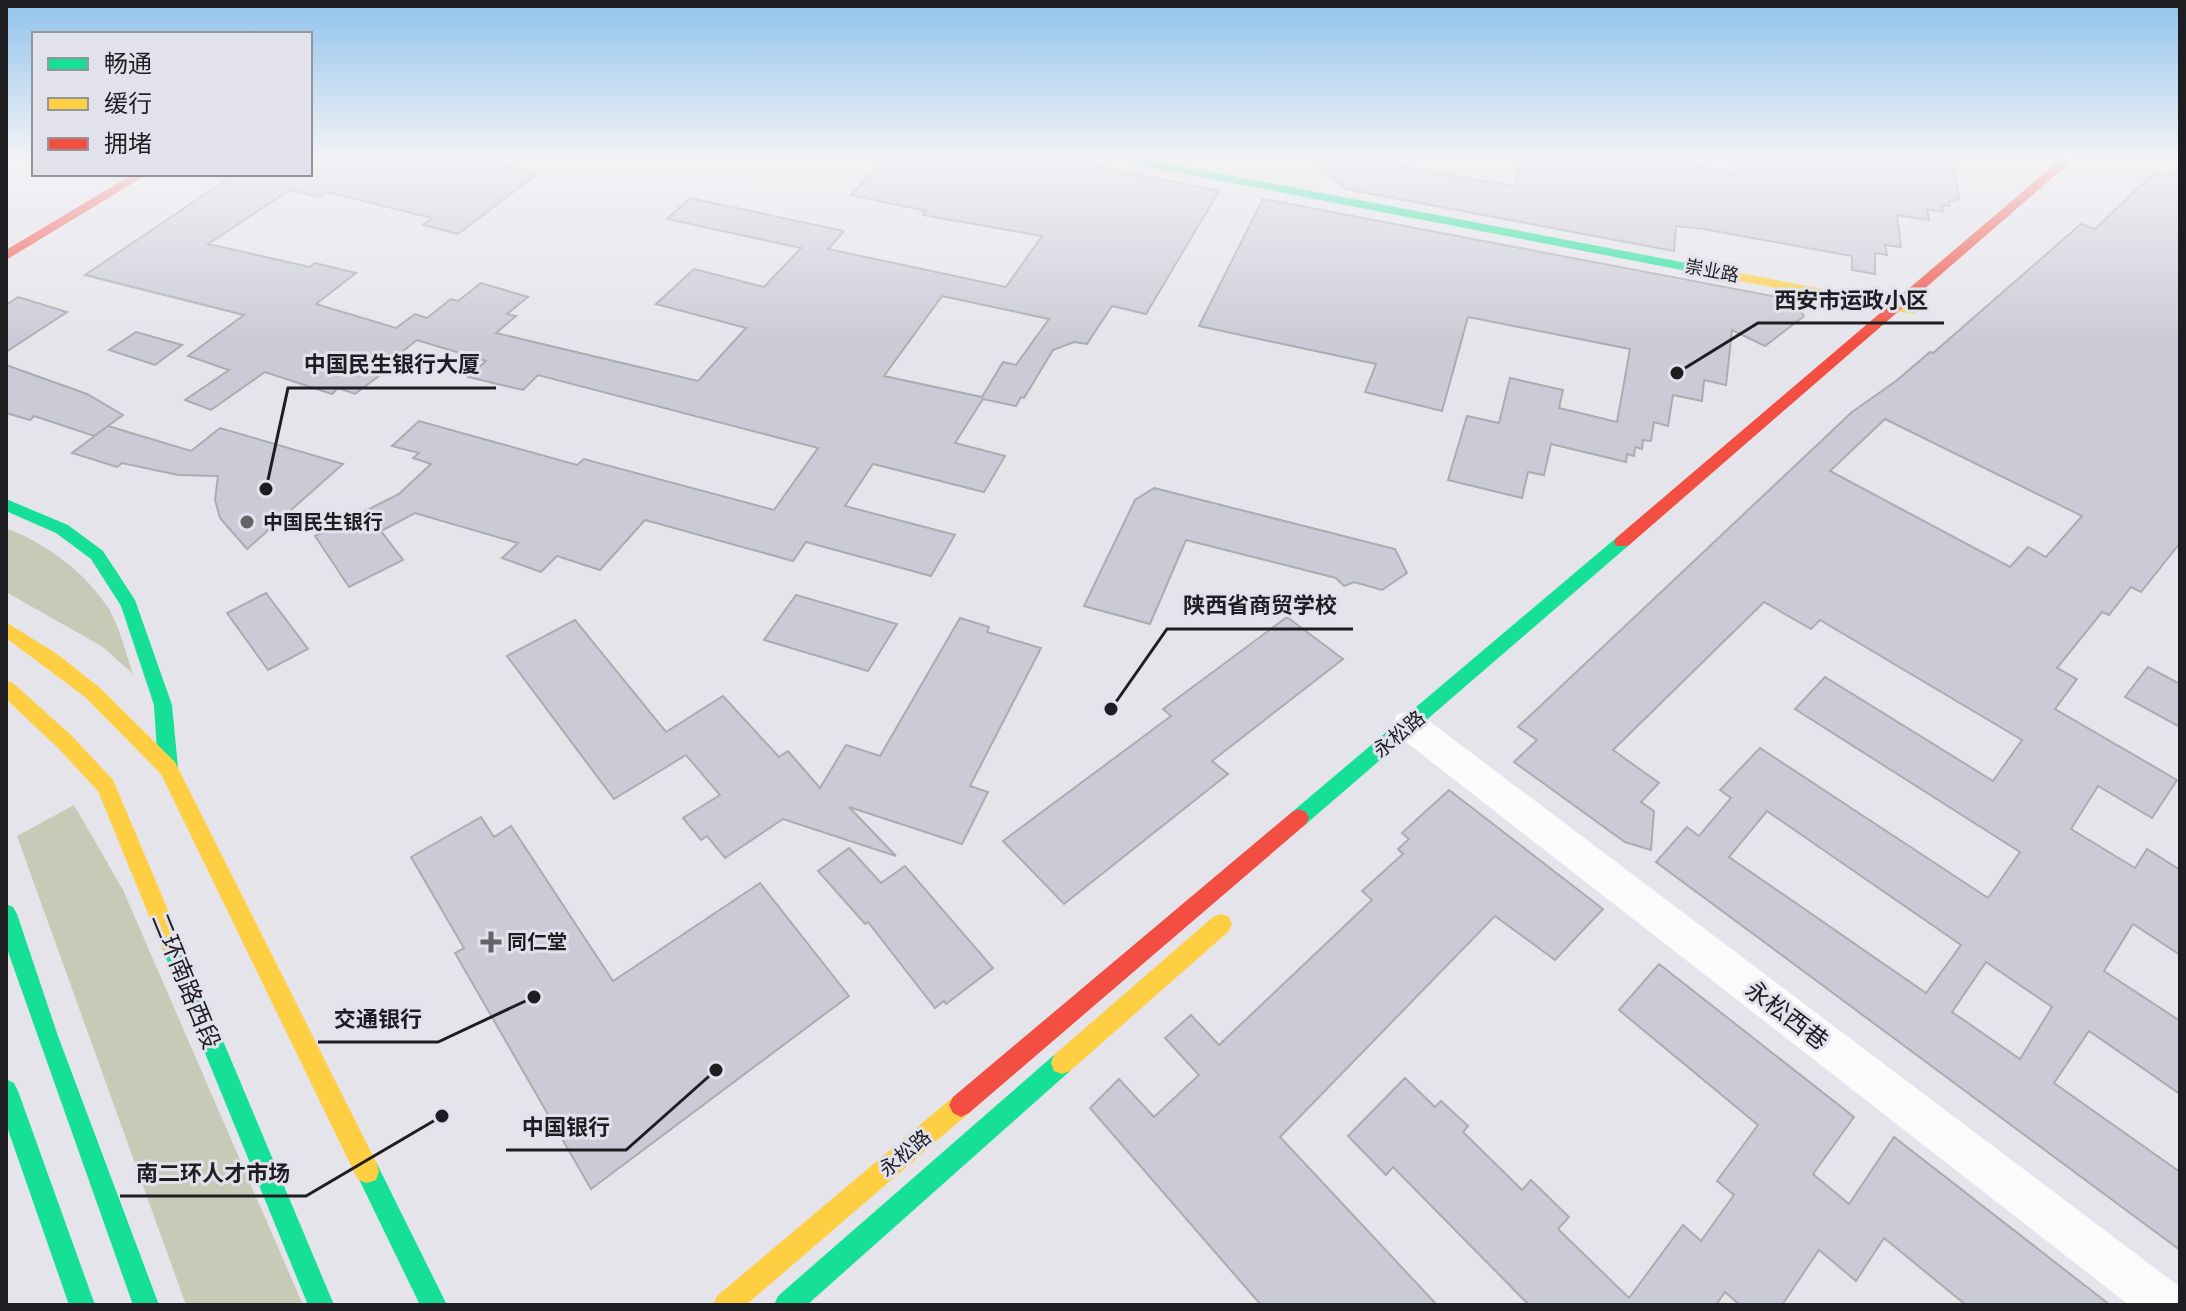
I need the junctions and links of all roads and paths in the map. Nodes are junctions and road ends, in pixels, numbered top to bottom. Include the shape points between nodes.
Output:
1 (65, 220) edge
2 (1471, 220) edge
3 (1996, 220) edge
4 (2025, 220) edge
5 (6, 256) edge
6 (1894, 306) junction
7 (1920, 311) junction
8 (1897, 331) dead end
9 (6, 505) edge
10 (6, 629) edge
11 (6, 688) edge
12 (1424, 736) junction
13 (168, 768) junction
14 (1239, 908) dead end
15 (6, 914) edge
16 (6, 1091) edge
17 (319, 1302) edge
18 (82, 1305) edge
19 (146, 1305) edge
20 (434, 1305) edge
21 (726, 1305) edge
22 (787, 1305) edge
23 (2166, 1305) edge

1 - 5 main road
2 - 6 main road, 崇业路
3 - 6 main road, 永松路
4 - 7 main road
6 - 7 main road, 崇业路
6 - 12 main road, 永松路
7 - 8 main road
9 - 13 main road via 62,529 97,555 129,605 163,705
10 - 13 main road via 47,653 99,696
11 - 17 main road, 二环南路西段 via 106,786
12 - 21 main road, 永松路
12 - 23 street, 永松西巷
13 - 20 main road
14 - 22 main road, 永松路
15 - 19 main road
16 - 18 main road

